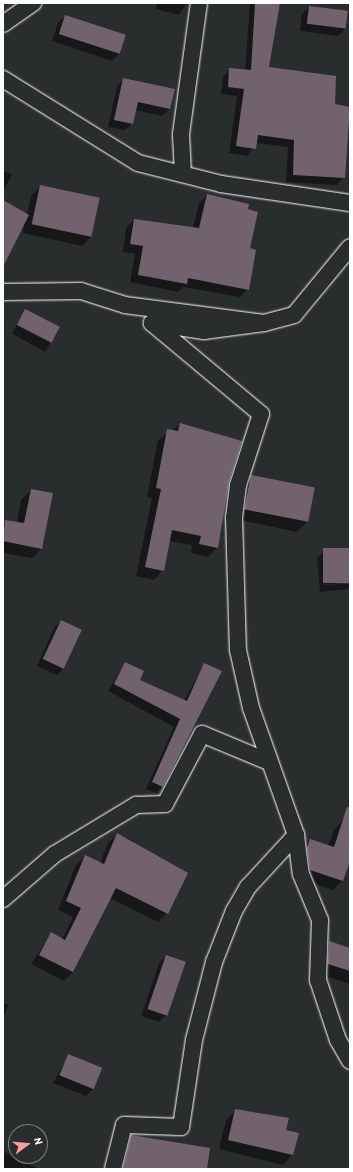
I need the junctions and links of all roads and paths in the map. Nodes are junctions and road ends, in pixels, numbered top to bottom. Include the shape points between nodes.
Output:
1 (33, 3) edge
2 (199, 3) edge
3 (3, 24) edge
4 (3, 79) edge
5 (183, 174) junction
6 (350, 203) edge
7 (350, 246) edge
8 (3, 292) edge
9 (264, 323) junction
10 (269, 762) junction
11 (296, 835) junction
12 (3, 899) edge
13 (350, 1061) edge
14 (113, 1169) edge

1 - 3 street
2 - 5 street via 181,134
4 - 5 street via 119,154 138,163
5 - 6 street via 222,184
7 - 9 street via 294,314
8 - 9 street via 81,291 125,305
9 - 10 street via 204,331 152,323 261,414 238,485 234,517 238,650
10 - 11 street
10 - 12 street via 202,734 166,804 136,805 55,854
11 - 13 street via 301,874 320,920 318,980 338,1040
11 - 14 street via 248,887 234,912 214,962 194,1040 181,1127 124,1125

